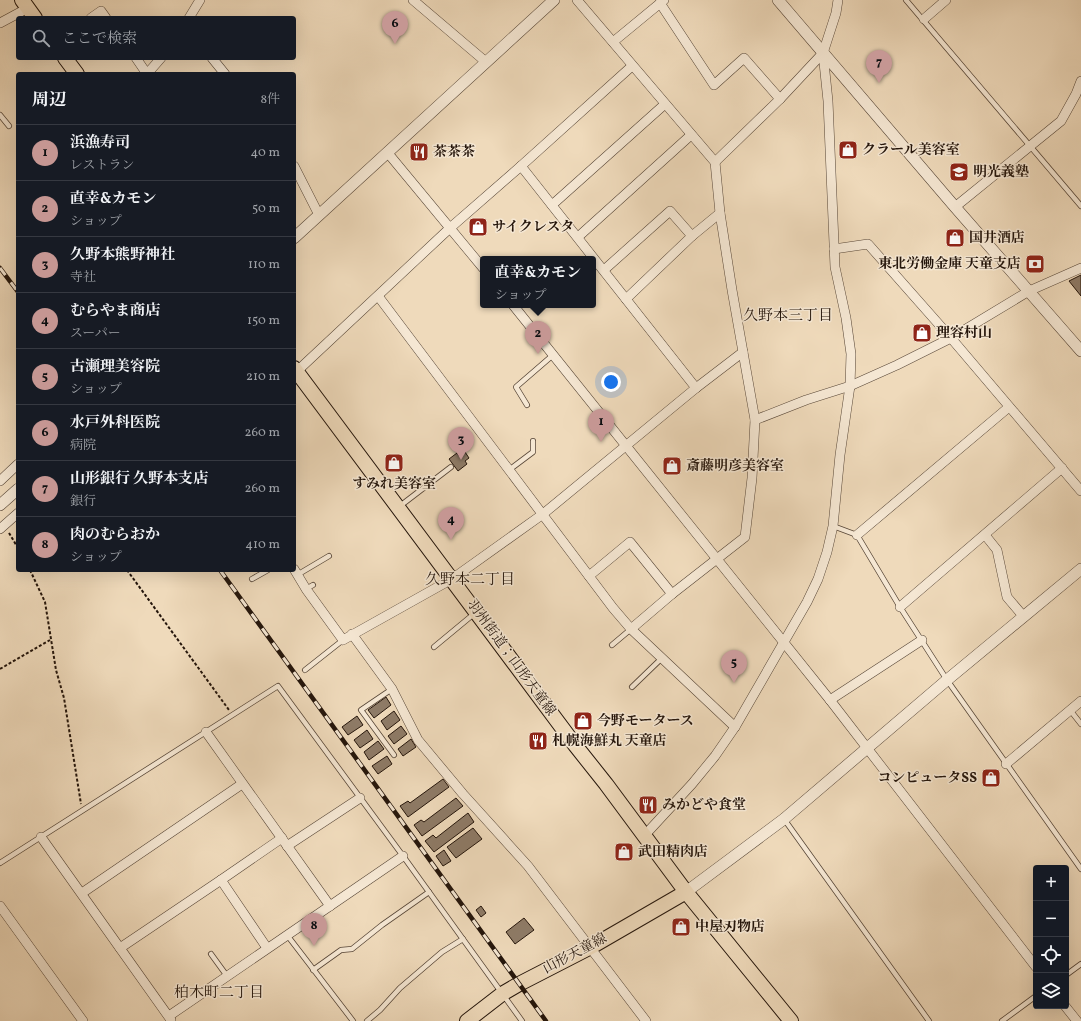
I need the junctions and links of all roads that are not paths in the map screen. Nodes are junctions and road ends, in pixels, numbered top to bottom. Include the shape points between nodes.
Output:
1 (200, 0) edge
2 (413, 0) edge
3 (554, 0) edge
4 (577, 0) edge
5 (778, 0) edge
6 (838, 0) edge
7 (906, 0) edge
8 (946, 0) edge
9 (662, 2) edge
10 (28, 9) edge
11 (94, 16) edge
12 (105, 16) edge
13 (190, 16) edge
14 (924, 20) junction
15 (0, 23) edge
16 (613, 42) junction
17 (823, 53) junction
18 (66, 60) edge
19 (137, 60) edge
20 (159, 60) edge
21 (214, 60) edge
22 (486, 62) junction
23 (632, 66) junction
24 (76, 72) edge
25 (146, 72) edge
26 (149, 72) edge
27 (223, 72) edge
28 (1081, 81) edge
29 (780, 99) junction
30 (665, 104) junction
31 (0, 115) edge
32 (9, 126) dead end
33 (691, 135) junction
34 (1030, 146) junction
35 (387, 152) junction
36 (715, 162) junction
37 (521, 166) junction
38 (296, 170) edge
39 (552, 205) junction
40 (1081, 206) edge
41 (955, 207) junction
42 (720, 213) junction
43 (319, 216) junction
44 (450, 228) junction
45 (296, 236) edge
46 (692, 236) junction
47 (578, 237) junction
48 (834, 249) junction
49 (593, 256) edge
50 (596, 260) edge
51 (480, 264) edge
52 (1081, 268) edge
53 (604, 270) junction
54 (1029, 291) junction
55 (378, 296) junction
56 (626, 299) junction
57 (515, 308) edge
58 (951, 338) junction
59 (1081, 351) edge
60 (743, 352) junction
61 (553, 355) junction
62 (296, 370) edge
63 (296, 372) edge
64 (850, 386) junction
65 (696, 388) junction
66 (527, 405) dead end
67 (1010, 407) junction
68 (755, 420) junction
69 (533, 441) dead end
70 (626, 446) junction
71 (16, 466) edge
72 (451, 467) dead end
73 (1062, 468) junction
74 (509, 470) junction
75 (0, 481) edge
76 (16, 491) edge
77 (1081, 491) edge
78 (0, 505) edge
79 (399, 507) junction
80 (543, 514) junction
81 (16, 515) edge
82 (833, 526) junction
83 (2, 527) edge
84 (857, 535) junction
85 (985, 535) junction
86 (329, 556) dead end
87 (718, 559) junction
88 (1081, 569) edge
89 (264, 572) edge
90 (296, 572) edge
91 (590, 576) junction
92 (252, 579) dead end
93 (452, 579) junction
94 (672, 594) junction
95 (900, 606) junction
96 (476, 612) junction
97 (1024, 617) junction
98 (631, 629) junction
99 (352, 634) junction
100 (344, 640) junction
101 (922, 640) junction
102 (784, 642) junction
103 (612, 645) dead end
104 (434, 647) dead end
105 (662, 658) junction
106 (304, 670) dead end
107 (947, 680) junction
108 (632, 687) dead end
109 (392, 689) junction
110 (830, 700) junction
111 (1081, 701) edge
112 (1070, 710) junction
113 (1081, 724) edge
114 (735, 727) junction
115 (206, 732) junction
116 (868, 749) junction
117 (394, 755) dead end
118 (1006, 764) junction
119 (242, 784) junction
120 (360, 798) junction
121 (784, 819) junction
122 (644, 836) junction
123 (41, 837) junction
124 (282, 838) junction
125 (288, 846) junction
126 (403, 856) junction
127 (0, 863) edge
128 (1081, 869) edge
129 (221, 880) junction
130 (429, 892) junction
131 (686, 892) junction
132 (82, 893) junction
133 (0, 906) edge
134 (330, 906) junction
135 (287, 935) junction
136 (463, 939) junction
137 (590, 947) junction
138 (120, 948) junction
139 (267, 948) junction
140 (211, 954) dead end
141 (1033, 963) edge
142 (1081, 964) edge
143 (313, 970) junction
144 (1069, 973) edge
145 (227, 976) junction
146 (502, 994) junction
147 (1033, 998) edge
148 (1067, 1009) edge
149 (170, 1019) edge
150 (83, 1021) edge
151 (353, 1021) edge
152 (367, 1021) edge
153 (467, 1021) edge
154 (522, 1021) edge
155 (646, 1021) edge
156 (791, 1021) edge
157 (929, 1021) edge
158 (1002, 1021) edge
159 (1077, 1021) edge

1 - 13 street
2 - 22 street
3 - 22 street
4 - 16 street
5 - 17 street
6 - 17 street
7 - 14 lane
8 - 14 street
9 - 16 street
9 - 29 street via 714,85 744,58
10 - 15 street
11 - 12 street via 101,11
14 - 34 lane
16 - 23 street
17 - 29 street
17 - 41 street
17 - 48 street via 828,101
18 - 24 main road
19 - 25 street
20 - 26 street
21 - 27 street
22 - 35 street
23 - 30 street
23 - 37 street
28 - 34 street via 1061,121
29 - 36 street
30 - 33 street
30 - 39 street
31 - 32 lane
33 - 36 street
33 - 47 street
34 - 40 lane
34 - 41 street
35 - 43 street
35 - 44 street
36 - 42 street
37 - 39 street
37 - 44 street
38 - 43 street
39 - 47 street
41 - 54 street
42 - 46 street
42 - 60 street
43 - 45 street
44 - 51 street
44 - 55 street
46 - 53 street via 670,211
46 - 56 street
47 - 49 street
48 - 58 street via 868,244
48 - 64 street via 851,354
50 - 53 street
52 - 54 street
53 - 56 street
54 - 58 street
54 - 59 street
55 - 62 street
55 - 74 street
56 - 65 street
57 - 61 street
58 - 64 street
58 - 67 street
60 - 65 street
60 - 68 street
61 - 66 lane via 516,387
61 - 70 street
63 - 79 main road, 羽州街道；山形天童線
64 - 68 street
64 - 82 street
65 - 70 street
67 - 73 street
67 - 84 street
68 - 87 street via 745,537
69 - 74 lane via 533,452
70 - 80 street
70 - 87 street
71 - 75 street
72 - 79 lane
73 - 77 street
73 - 85 street
74 - 80 street
76 - 78 street
79 - 93 main road, 羽州街道；山形天童線
80 - 91 street
80 - 93 street
81 - 83 street
82 - 84 lane
82 - 102 street via 818,579
84 - 95 lane
85 - 95 street
85 - 97 street via 996,550 1007,597
86 - 90 lane
87 - 94 street
87 - 102 street
88 - 97 street
89 - 92 lane
90 - 100 street via 310,587
91 - 94 street via 630,542
91 - 98 street
93 - 96 main road, 羽州街道；山形天童線
93 - 99 street
94 - 98 street
95 - 101 lane
96 - 104 lane
96 - 122 main road, 羽州街道；山形天童線
97 - 107 street
98 - 103 lane
98 - 105 street
99 - 100 street
99 - 109 street
100 - 106 lane
101 - 107 lane
101 - 110 street
102 - 110 street
102 - 114 street
105 - 108 lane
105 - 114 street
107 - 116 street
107 - 118 lane
109 - 117 lane via 361,710
109 - 137 street via 418,740 528,866
110 - 116 street
111 - 112 street
112 - 113 lane
112 - 118 street
114 - 122 street via 692,784
115 - 119 street
115 - 120 lane via 278,686
115 - 123 lane
116 - 121 street
116 - 141 street
118 - 128 lane
119 - 124 street
119 - 132 street
120 - 125 street
120 - 126 lane
121 - 131 street
121 - 157 lane
122 - 131 main road, 羽州街道；山形天童線
123 - 127 lane
123 - 132 street
124 - 125 street
124 - 129 street
125 - 134 street
126 - 130 lane
126 - 134 street
129 - 138 street
129 - 139 street
130 - 136 lane
130 - 143 lane via 352,949 340,950
131 - 137 main road, 山形天童線
131 - 156 main road, 羽州街道；山形天童線
132 - 138 street
133 - 150 street
134 - 135 street
135 - 139 street
135 - 143 lane
136 - 146 lane
136 - 152 lane via 442,952
137 - 146 main road, 山形天童線
137 - 155 street
138 - 149 street
139 - 145 street
140 - 145 lane
142 - 144 lane
143 - 151 lane
145 - 149 street
146 - 153 main road, 山形天童線
146 - 154 lane
147 - 158 lane
148 - 159 street

